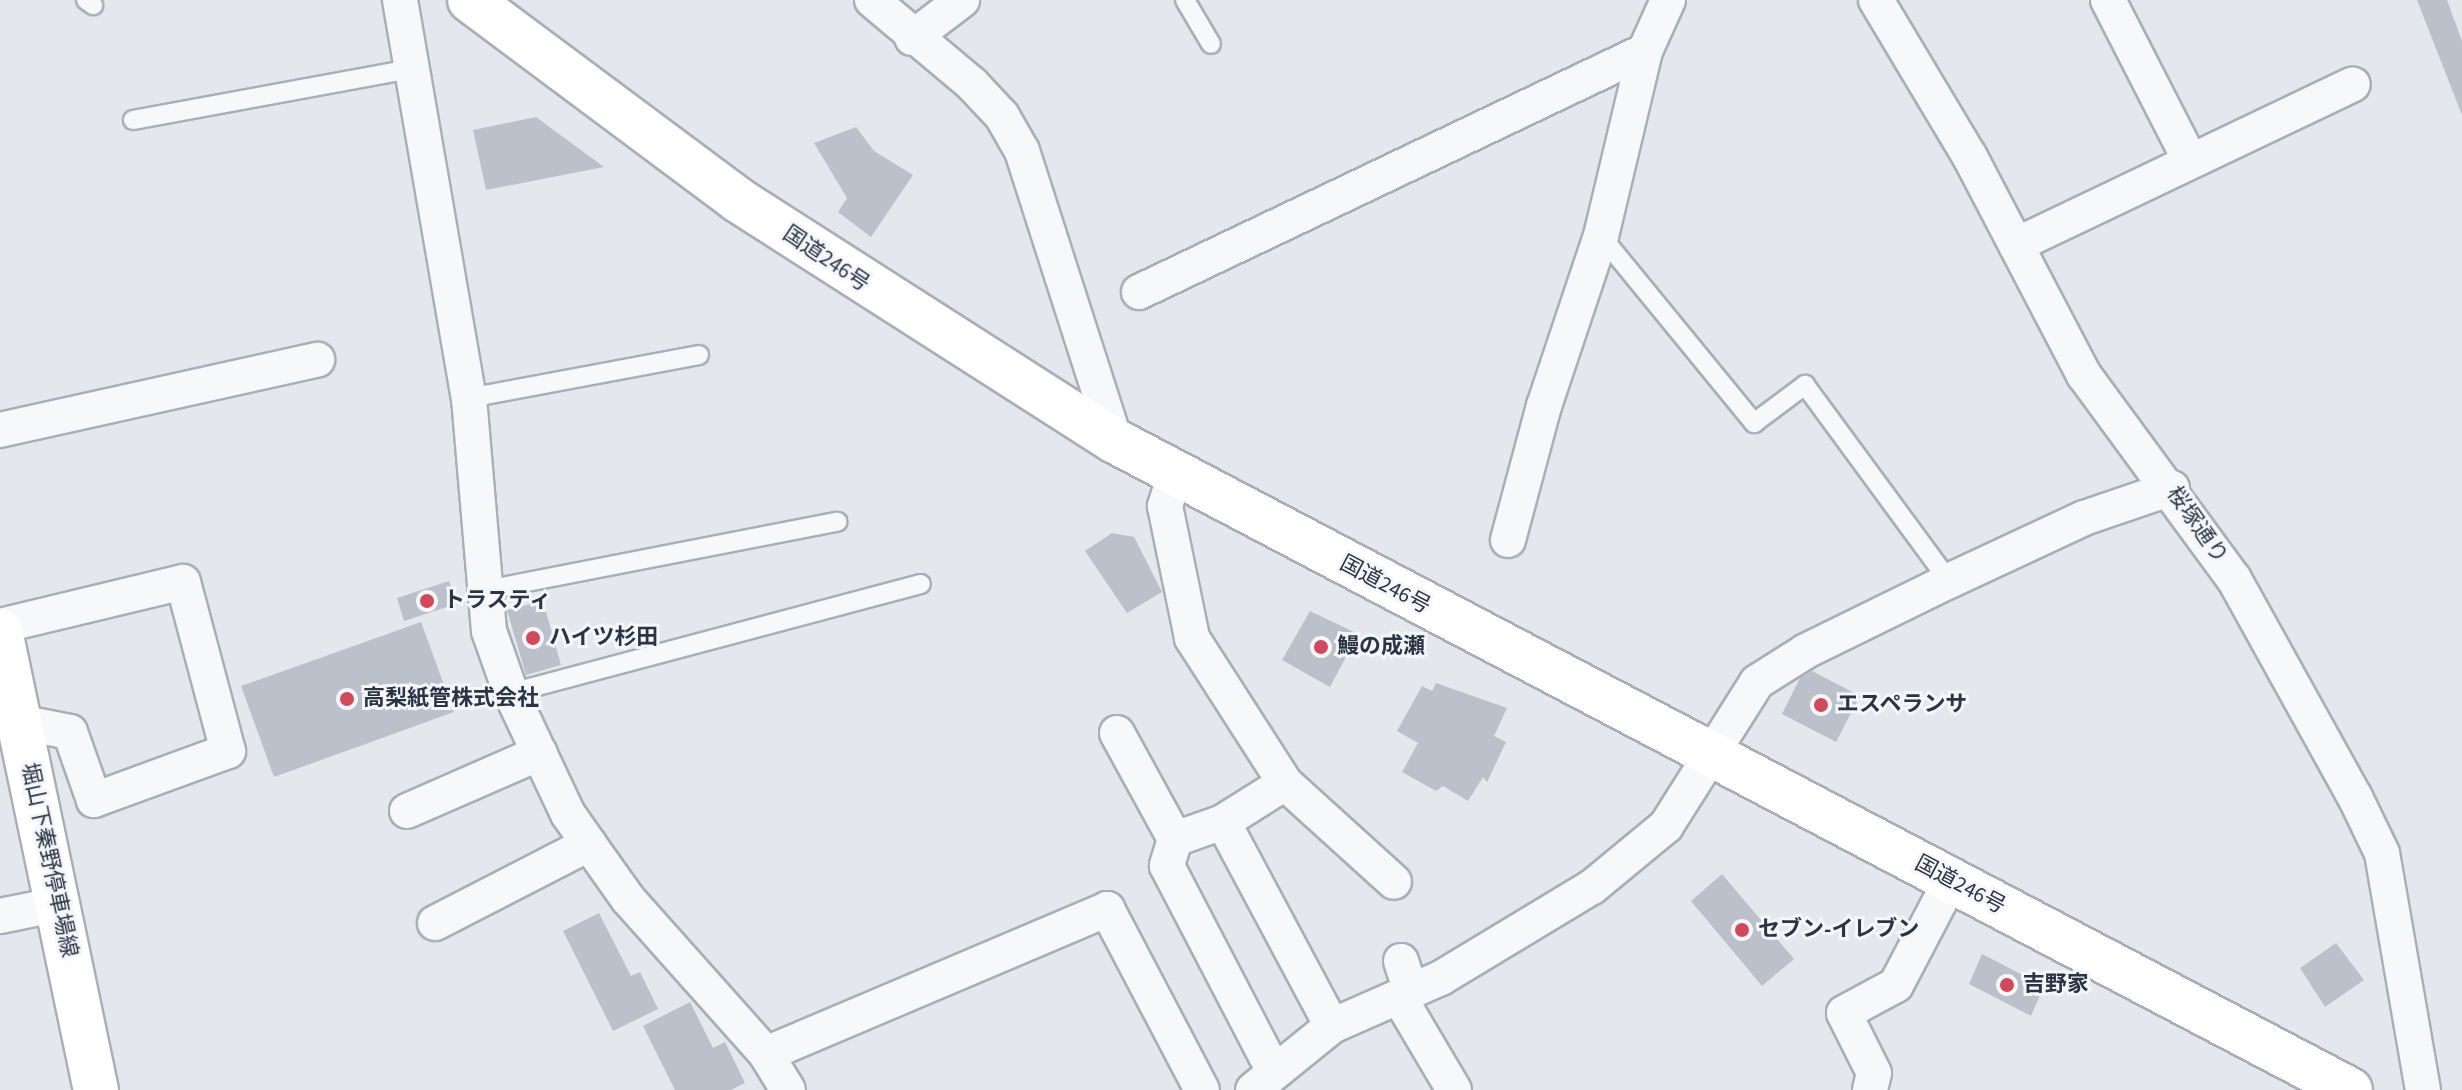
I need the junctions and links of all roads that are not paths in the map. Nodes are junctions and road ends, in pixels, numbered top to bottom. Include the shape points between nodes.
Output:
1 (400, 0) edge
2 (470, 0) edge
3 (872, 0) edge
4 (962, 0) edge
5 (1185, 0) edge
6 (1668, 0) edge
7 (1876, 0) edge
8 (2108, 0) edge
9 (912, 38) junction
10 (1211, 44) dead end
11 (1645, 51) junction
12 (410, 69) junction
13 (2353, 84) dead end
14 (133, 120) dead end
15 (2190, 160) junction
16 (1601, 236) junction
17 (2016, 245) junction
18 (1139, 292) dead end
19 (699, 355) dead end
20 (317, 360) dead end
21 (469, 398) junction
22 (0, 430) edge
23 (1115, 441) junction
24 (1175, 475) junction
25 (2172, 488) junction
26 (837, 522) dead end
27 (1508, 540) dead end
28 (1949, 581) junction
29 (921, 584) dead end
30 (486, 590) junction
31 (0, 628) edge
32 (511, 693) junction
33 (19, 722) junction
34 (1117, 733) dead end
35 (540, 753) junction
36 (1710, 757) junction
37 (1285, 783) junction
38 (407, 811) dead end
39 (1223, 822) junction
40 (1175, 839) junction
41 (589, 844) junction
42 (1951, 880) junction
43 (1394, 882) dead end
44 (59, 904) junction
45 (0, 916) edge
46 (435, 923) dead end
47 (1404, 983) junction
48 (1332, 1026) junction
49 (766, 1054) junction
50 (1263, 1080) edge
51 (2332, 1087) edge
52 (96, 1090) edge
53 (788, 1090) edge
54 (1202, 1090) edge
55 (1454, 1090) edge
56 (1870, 1090) edge
57 (2423, 1090) edge

1 - 12 street
2 - 23 main road, 国道246号 via 738,200
3 - 9 street
4 - 9 street
5 - 10 lane
6 - 11 street
7 - 17 street, 桜塚通り
8 - 15 street
9 - 23 street via 972,84 1002,116 1022,151
11 - 16 street
11 - 18 street
12 - 14 lane
12 - 21 street
13 - 15 street
15 - 17 street
16 - 27 street via 1544,406
16 - 28 lane via 1754,423 1805,385
17 - 25 street, 桜塚通り via 2084,375
19 - 21 lane
20 - 22 street
21 - 30 street
23 - 24 main road, 国道246号
24 - 36 main road, 国道246号
24 - 37 street via 1165,506 1192,638
25 - 28 street via 2084,518
25 - 57 street, 桜塚通り via 2234,579 2382,853
26 - 30 lane
28 - 36 street via 1806,651 1757,682
29 - 32 lane
30 - 32 street via 489,631
31 - 33 main road, 堀山下秦野停車場線
31 - 33 street via 183,582 228,751 94,800 70,732
32 - 35 street
33 - 44 main road, 堀山下秦野停車場線
34 - 40 street
35 - 38 street
35 - 41 street
36 - 42 main road, 国道246号
36 - 47 street via 1666,826 1592,887 1508,941
37 - 39 street
37 - 43 street
39 - 40 street
39 - 48 street
40 - 50 street via 1167,866
41 - 46 street
41 - 49 street via 628,899
42 - 51 main road, 国道246号
42 - 56 street via 1896,985 1844,1013 1874,1073
44 - 45 street
44 - 52 main road, 堀山下秦野停車場線
47 - 48 street
47 - 55 street
48 - 50 street
49 - 53 street
49 - 54 street via 1107,909

